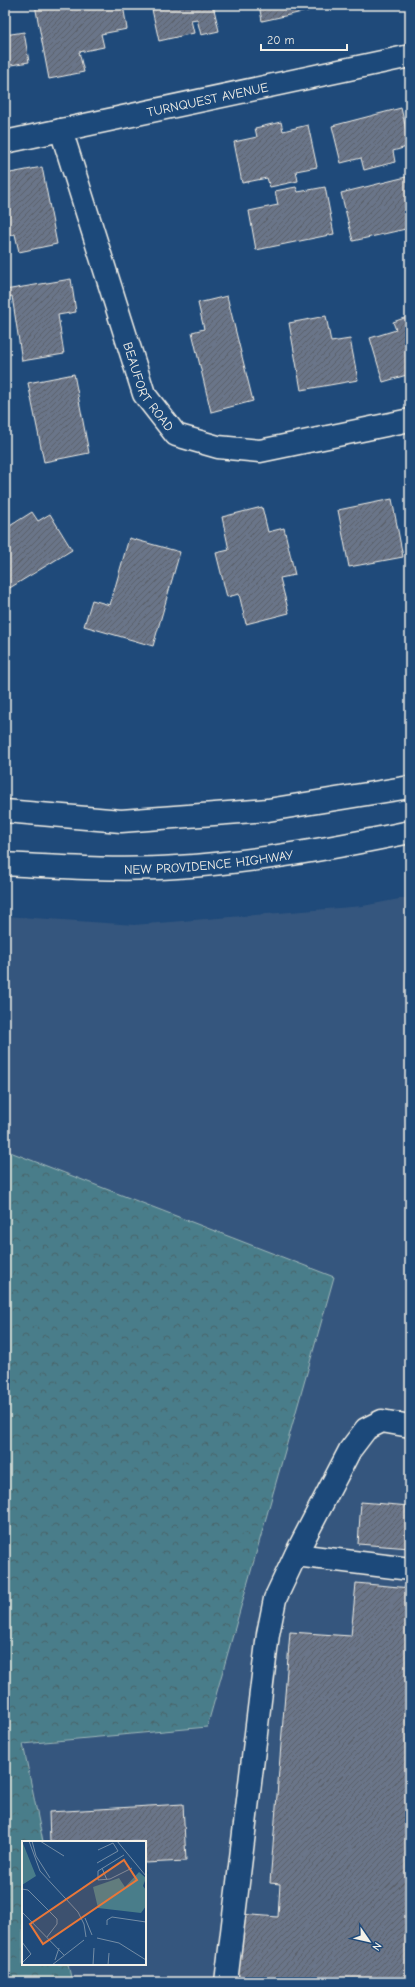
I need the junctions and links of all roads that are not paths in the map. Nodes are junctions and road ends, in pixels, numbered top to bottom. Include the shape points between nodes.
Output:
1 (410, 56) edge
2 (61, 130) junction
3 (5, 142) edge
4 (410, 420) edge
5 (410, 787) edge
6 (5, 811) edge
7 (410, 832) edge
8 (5, 864) edge
9 (410, 1426) edge
10 (296, 1555) junction
11 (410, 1568) edge
12 (226, 1982) edge

1 - 2 main road, TURNQUEST AVENUE
2 - 3 main road, TURNQUEST AVENUE
2 - 4 main road, BEAUFORT ROAD via 144,394 176,435 218,447 260,451
5 - 6 main road via 268,810 121,821
7 - 8 main road, NEW PROVIDENCE HIGHWAY via 330,849 177,867 82,868
9 - 10 main road via 382,1422 366,1429 350,1450
10 - 11 main road
10 - 12 main road via 276,1599 268,1634

